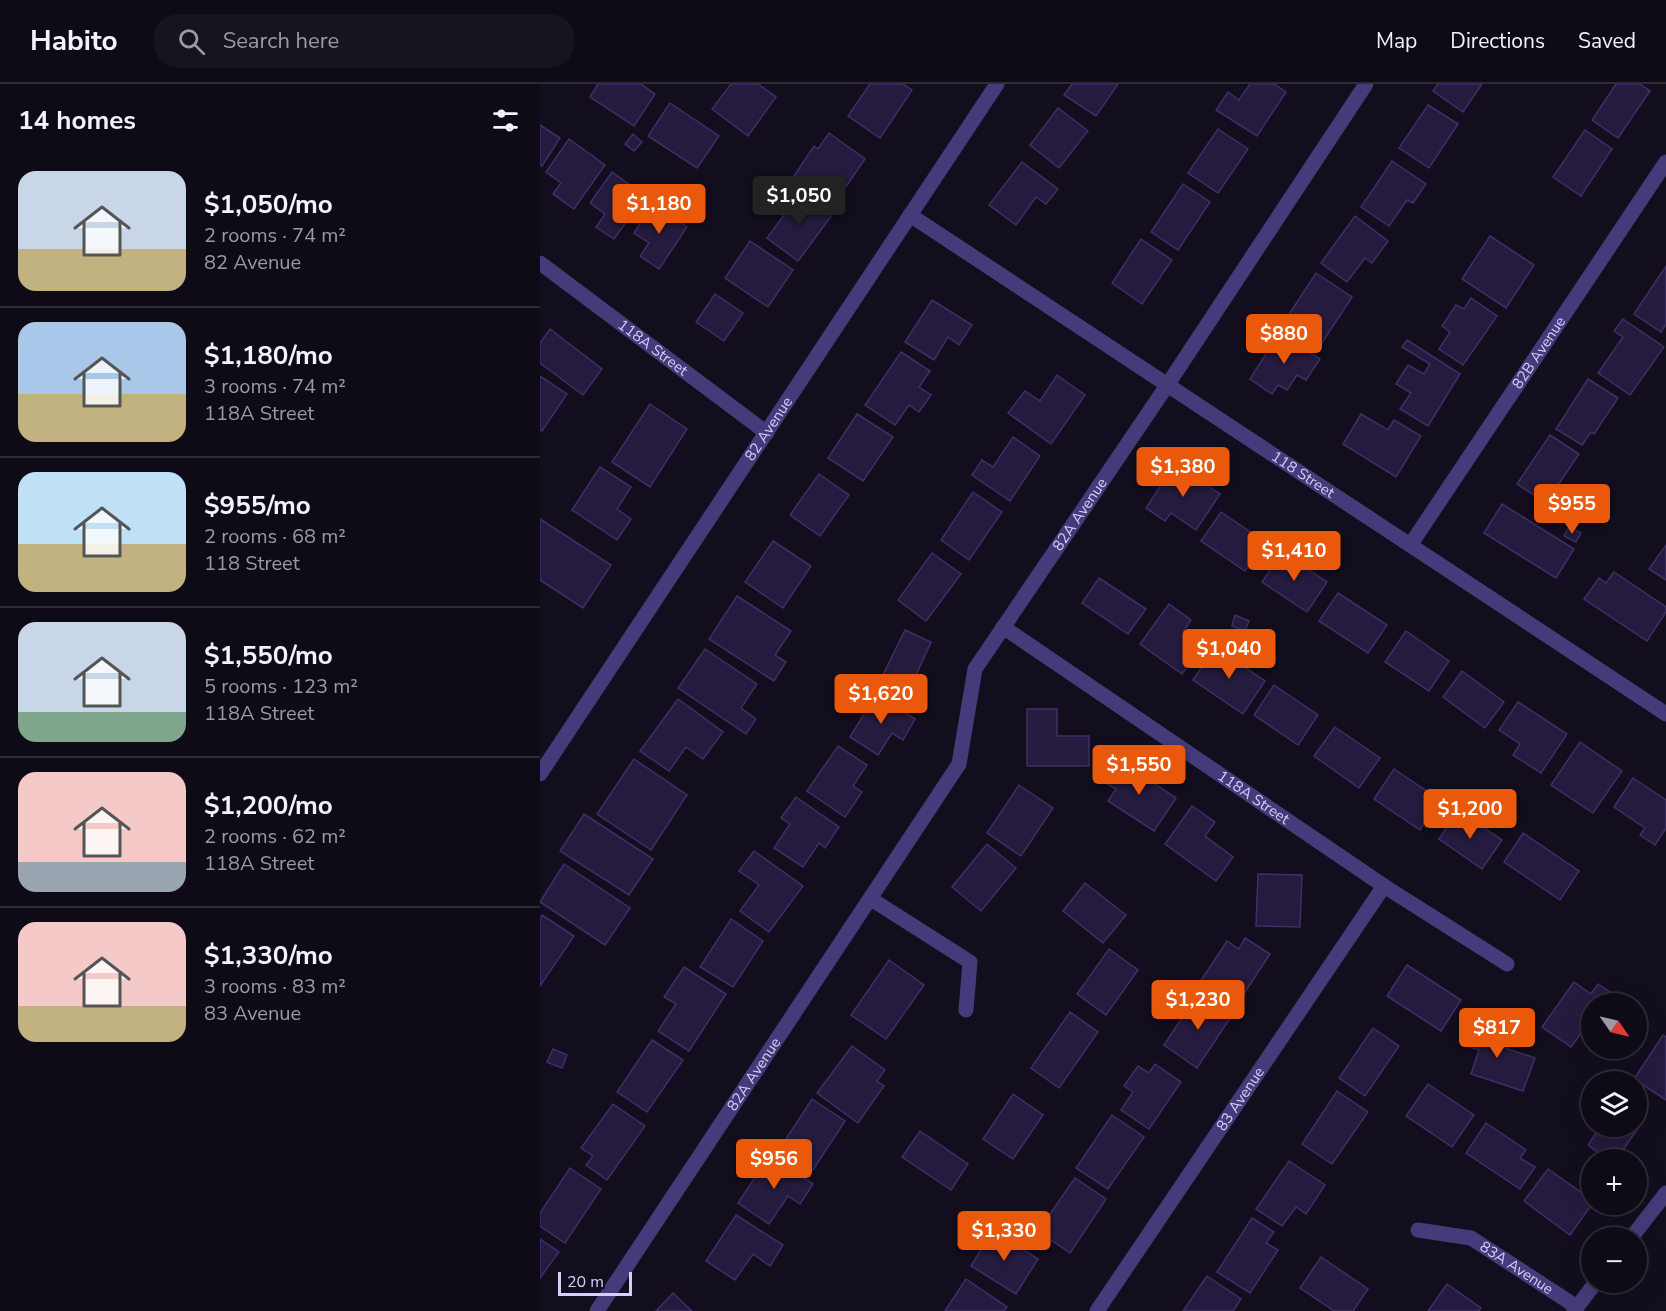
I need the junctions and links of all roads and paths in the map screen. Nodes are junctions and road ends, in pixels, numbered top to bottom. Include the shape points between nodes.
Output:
1 (997, 84) edge
2 (1366, 84) edge
3 (1666, 162) edge
4 (910, 215) junction
5 (540, 263) edge
6 (1168, 384) junction
7 (767, 433) junction
8 (1411, 544) junction
9 (1003, 627) junction
10 (1664, 708) edge
11 (540, 774) edge
12 (1384, 886) junction
13 (871, 899) junction
14 (1507, 964) dead end
15 (966, 1010) dead end
16 (1666, 1193) edge
17 (1640, 1227) edge
18 (1418, 1230) dead end
19 (1587, 1293) edge
20 (1575, 1309) edge
21 (597, 1311) edge
22 (1097, 1311) edge

1 - 4 street, 82 Avenue
2 - 6 street, 82A Avenue
3 - 8 street, 82B Avenue
4 - 6 street, 118 Street
4 - 7 street, 82 Avenue
5 - 7 street, 118A Street
6 - 8 street, 118 Street
6 - 9 street, 82A Avenue
7 - 11 street, 82 Avenue
8 - 10 street, 118 Street
9 - 12 street, 118A Street
9 - 13 street, 82A Avenue via 975,669 958,764
12 - 14 street, 118A Street
12 - 22 street, 83 Avenue
13 - 15 street via 970,962
13 - 21 street, 82A Avenue
16 - 17 street
18 - 20 street, 83A Avenue via 1471,1238
19 - 20 street, 83A Avenue

